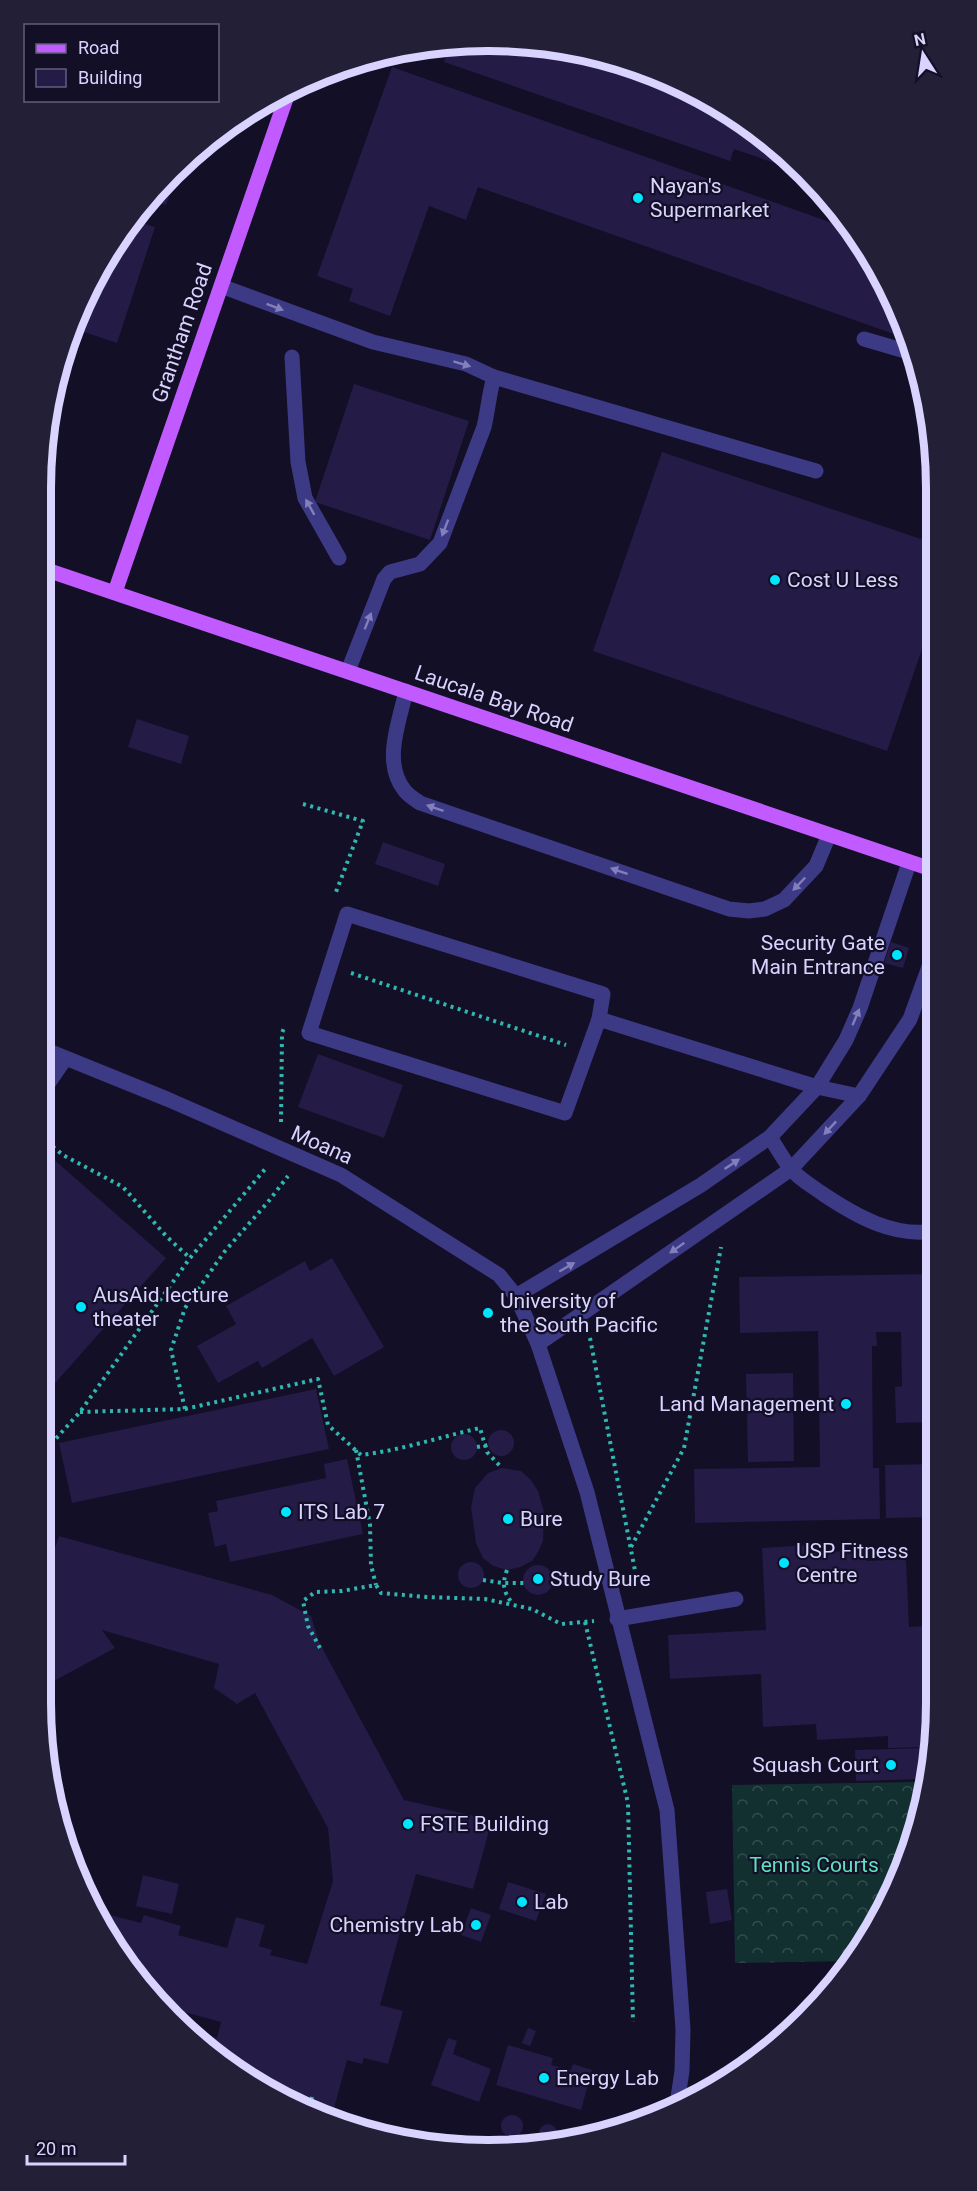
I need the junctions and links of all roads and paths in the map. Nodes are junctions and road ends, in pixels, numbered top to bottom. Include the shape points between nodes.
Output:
1 (285, 102) edge
2 (221, 286) junction
3 (864, 339) dead end
4 (904, 351) edge
5 (292, 357) dead end
6 (494, 377) junction
7 (816, 471) dead end
8 (339, 558) dead end
9 (51, 571) edge
10 (115, 592) junction
11 (348, 671) junction
12 (406, 691) junction
13 (829, 835) junction
14 (909, 862) junction
15 (926, 867) edge
16 (332, 966) junction
17 (926, 975) edge
18 (599, 1019) junction
19 (587, 1052) junction
20 (51, 1053) edge
21 (66, 1059) junction
22 (51, 1079) edge
23 (818, 1087) junction
24 (859, 1096) junction
25 (770, 1137) junction
26 (51, 1146) edge
27 (295, 1156) junction
28 (791, 1169) junction
29 (926, 1231) edge
30 (722, 1244) dead end
31 (190, 1258) junction
32 (516, 1296) junction
33 (538, 1344) junction
34 (185, 1409) junction
35 (80, 1412) junction
36 (51, 1443) edge
37 (486, 1445) junction
38 (477, 1447) dead end
39 (356, 1450) junction
40 (502, 1468) dead end
41 (630, 1548) dead end
42 (507, 1570) dead end
43 (483, 1580) dead end
44 (503, 1583) junction
45 (524, 1583) dead end
46 (376, 1585) dead end
47 (736, 1599) dead end
48 (513, 1603) dead end
49 (617, 1619) junction
50 (585, 1622) dead end
51 (633, 2022) dead end
52 (313, 2094) dead end
53 (678, 2097) edge
54 (310, 2102) edge

1 - 2 main road, Grantham Road
2 -> 6 lane via 364,339 466,364
2 - 10 main road, Grantham Road
3 - 4 lane
8 -> 5 lane via 305,498 298,462
6 - 7 lane
6 - 11 lane via 484,427 440,543 420,564 390,572 384,579
9 - 10 main road, Laucala Bay Road
10 - 11 main road, Laucala Bay Road
11 - 12 main road, Laucala Bay Road
12 - 13 main road, Laucala Bay Road
13 -> 12 lane via 816,866 784,900 749,911 707,902 420,803 405,791 393,767
13 - 14 main road, Laucala Bay Road
14 - 15 main road, Laucala Bay Road
23 -> 14 lane via 860,1008
16 - 18 lane via 347,914 603,994
16 - 19 path
16 - 19 lane via 309,1033 565,1113
17 - 24 lane via 910,1019
18 - 19 lane
18 - 23 lane
20 - 21 lane, Moana
21 - 22 lane
21 - 27 lane, Moana
23 - 24 lane
23 - 25 lane
24 -> 28 lane
25 - 28 lane
32 -> 25 lane via 701,1185
26 - 31 path via 123,1187
27 - 31 path via 268,1166
27 - 32 lane, Moana via 341,1175 499,1275
27 - 34 path via 268,1203 225,1251 185,1308 171,1350
28 - 29 lane via 841,1206 870,1221 900,1231
28 -> 33 lane
30 - 41 path via 684,1448
31 - 35 path
32 - 33 lane, Moana
33 - 49 lane, Moana via 587,1492
34 - 35 path
34 - 39 path via 318,1379 328,1425
35 - 36 path
37 - 38 path
37 - 39 path via 480,1428 380,1452 361,1455
37 - 40 path
39 - 46 path
42 - 44 path
43 - 44 path
44 - 45 path
44 - 48 path
47 - 49 lane
49 - 53 lane, Moana via 667,1810 683,2029
50 - 51 path via 628,1803
52 - 54 path

